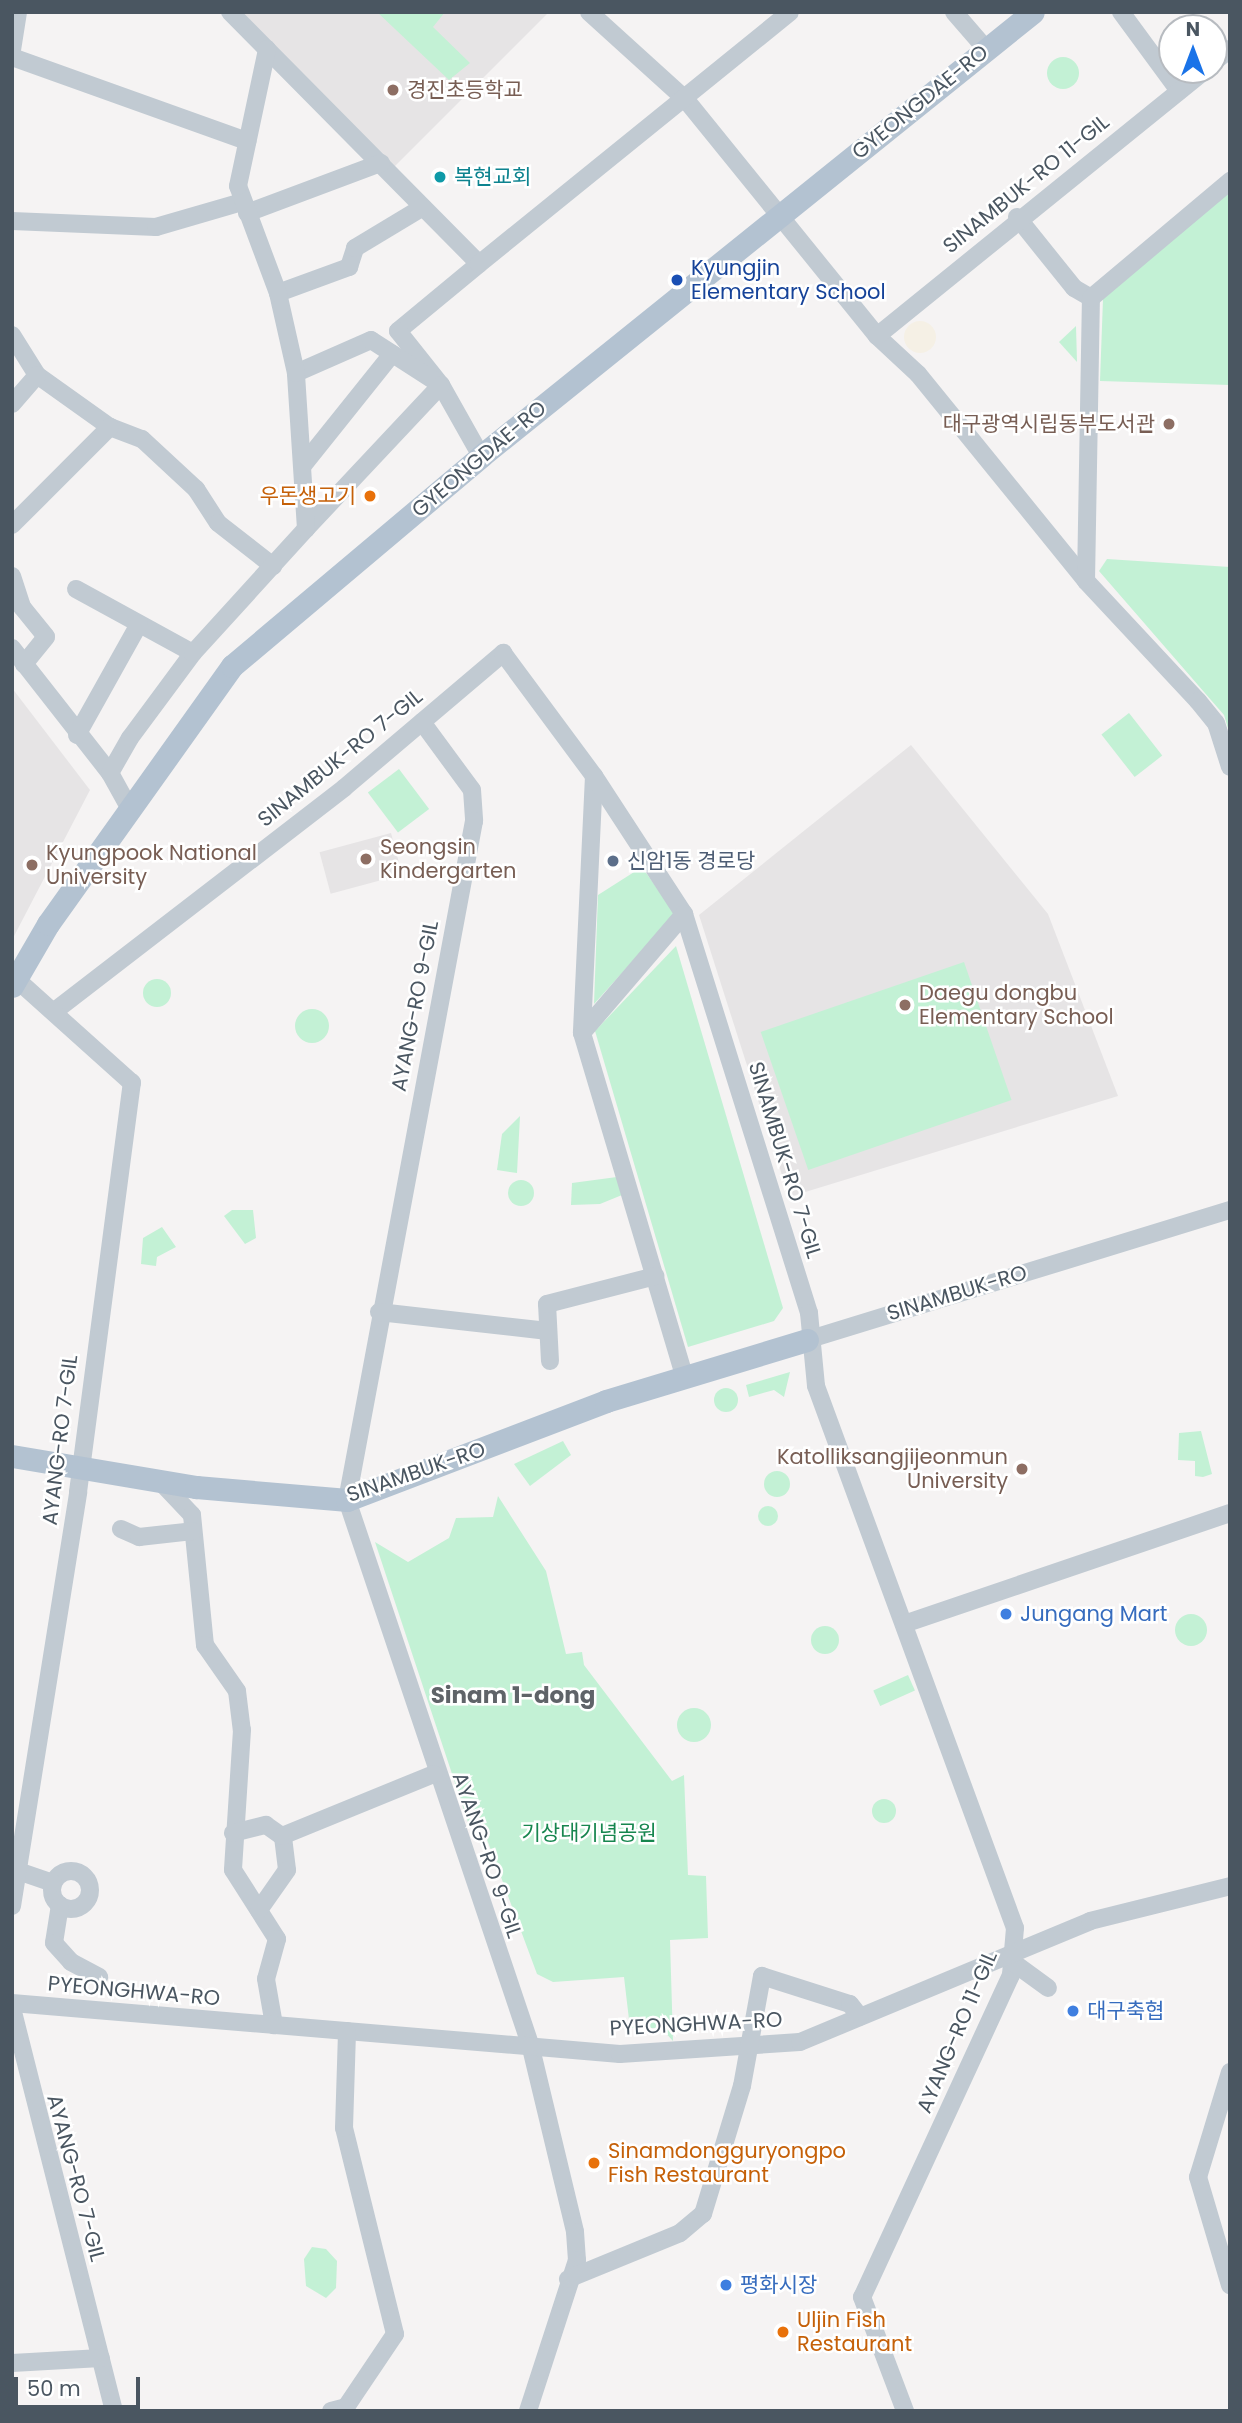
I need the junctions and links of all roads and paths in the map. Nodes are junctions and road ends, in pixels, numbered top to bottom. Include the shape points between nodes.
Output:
1 (19, 12) edge
2 (230, 12) edge
3 (589, 12) edge
4 (790, 12) edge
5 (954, 12) edge
6 (1033, 12) edge
7 (1121, 12) edge
8 (267, 49) junction
9 (986, 49) junction
10 (12, 50) edge
11 (12, 57) edge
12 (1188, 84) edge
13 (1179, 91) junction
14 (686, 100) junction
15 (247, 141) junction
16 (381, 163) junction
17 (1230, 181) edge
18 (423, 206) junction
19 (245, 207) junction
20 (783, 213) junction
21 (1017, 217) junction
22 (12, 221) edge
23 (479, 264) junction
24 (278, 293) junction
25 (1091, 298) junction
26 (12, 335) edge
27 (877, 336) junction
28 (392, 354) junction
29 (296, 373) junction
30 (37, 375) junction
31 (441, 385) junction
32 (12, 404) edge
33 (110, 428) junction
34 (481, 456) junction
35 (304, 464) junction
36 (12, 525) edge
37 (306, 529) junction
38 (273, 566) junction
39 (12, 576) edge
40 (1086, 581) junction
41 (76, 589) dead end
42 (139, 624) junction
43 (12, 648) edge
44 (193, 653) junction
45 (24, 664) junction
46 (422, 722) junction
47 (77, 735) junction
48 (1230, 767) edge
49 (110, 773) junction
50 (594, 776) junction
51 (131, 811) junction
52 (684, 914) junction
53 (14, 982) edge
54 (56, 1010) junction
55 (582, 1033) junction
56 (1230, 1210) edge
57 (655, 1276) junction
58 (379, 1312) junction
59 (548, 1331) junction
60 (807, 1340) junction
61 (550, 1361) dead end
62 (684, 1375) junction
63 (12, 1456) edge
64 (80, 1465) junction
65 (159, 1480) junction
66 (347, 1500) junction
67 (1230, 1513) edge
68 (121, 1529) dead end
69 (193, 1531) junction
70 (904, 1624) junction
71 (434, 1774) junction
72 (233, 1833) junction
73 (282, 1836) junction
74 (18, 1871) junction
75 (53, 1883) junction
76 (1230, 1886) edge
77 (60, 1905) junction
78 (12, 1906) edge
79 (259, 1910) junction
80 (1016, 1956) junction
81 (99, 1977) dead end
82 (1048, 1989) dead end
83 (12, 2006) edge
84 (860, 2017) junction
85 (274, 2025) junction
86 (347, 2031) junction
87 (747, 2043) junction
88 (530, 2044) junction
89 (1230, 2072) edge
90 (568, 2279) junction
91 (1230, 2285) edge
92 (101, 2358) junction
93 (12, 2363) edge
94 (114, 2411) edge
95 (331, 2411) edge
96 (528, 2411) edge
97 (905, 2411) edge

1 - 10 street
2 - 8 street
3 - 14 street
4 - 14 street
5 - 9 street
6 - 9 main road, GYEONGDAE-RO
7 - 13 street
8 - 15 street
8 - 16 street
9 - 20 main road, GYEONGDAE-RO
11 - 15 street
12 - 13 street, SINAMBUK-RO 11-GIL
13 - 21 street, SINAMBUK-RO 11-GIL
14 - 20 street
14 - 23 street
15 - 19 street via 238,186
16 - 18 street
16 - 19 street
17 - 25 street
18 - 23 street
18 - 24 street via 355,248 349,267
19 - 22 street via 156,227
19 - 24 street
20 - 27 street
20 - 34 main road, GYEONGDAE-RO
21 - 25 street via 1074,288
21 - 27 street, SINAMBUK-RO 11-GIL
23 - 31 street via 398,331
24 - 29 street
25 - 40 street
26 - 30 street
27 - 40 street via 918,374
28 - 29 street via 371,340
28 - 31 street
28 - 35 street
29 - 35 street
30 - 32 street
30 - 33 street
31 - 34 street
31 - 37 street
33 - 36 street
33 - 38 street via 142,439 196,489 218,523
34 - 51 main road, GYEONGDAE-RO via 232,666
35 - 37 street
37 - 38 street
38 - 44 street
39 - 45 street via 22,607 46,637
40 - 48 street via 1216,723
41 - 42 street
42 - 44 street
42 - 47 street
43 - 45 street
44 - 49 street
45 - 47 street
46 - 50 street, SINAMBUK-RO 7-GIL via 503,653
46 - 54 street, SINAMBUK-RO 7-GIL
46 - 58 street, AYANG-RO 9-GIL via 472,790 474,821
47 - 49 street
49 - 51 street
50 - 52 street, SINAMBUK-RO 7-GIL
50 - 55 street
51 - 53 main road, GYEONGDAE-RO via 48,924
52 - 55 street
52 - 60 street, SINAMBUK-RO 7-GIL via 809,1313
53 - 54 street
54 - 64 street, AYANG-RO 7-GIL via 132,1083
55 - 57 street
56 - 60 street, SINAMBUK-RO
57 - 59 street via 547,1304
57 - 62 street
58 - 59 street
58 - 66 street, AYANG-RO 9-GIL
59 - 61 street
60 - 62 main road, SINAMBUK-RO
60 - 70 street, AYANG-RO 11-GIL via 816,1386
62 - 66 main road, SINAMBUK-RO
63 - 64 main road, SINAMBUK-RO
64 - 65 main road, SINAMBUK-RO
64 - 74 street, AYANG-RO 7-GIL
65 - 66 main road, SINAMBUK-RO
65 - 69 street via 185,1503
66 - 71 street, AYANG-RO 9-GIL
67 - 70 street
68 - 69 street via 139,1537
69 - 72 street via 205,1645 237,1691 242,1730
70 - 80 street, AYANG-RO 11-GIL via 996,1872
71 - 73 street
71 - 88 street, AYANG-RO 9-GIL
72 - 73 street via 266,1825
72 - 79 street via 233,1870
73 - 79 street via 287,1870
74 - 75 street
74 - 78 street, AYANG-RO 7-GIL
75 - 77 street
75 - 77 street via 73,1871 90,1886 80,1907
76 - 80 street, PYEONGHWA-RO via 1090,1922
77 - 81 street via 54,1943 71,1962
79 - 85 street via 277,1939 267,1979
80 - 82 street
80 - 84 street, PYEONGHWA-RO
80 - 97 street, AYANG-RO 11-GIL via 862,2297
83 - 85 street, PYEONGHWA-RO
83 - 92 street, AYANG-RO 7-GIL
84 - 87 street, PYEONGHWA-RO via 800,2042
84 - 87 street via 850,2004 762,1976
85 - 86 street, PYEONGHWA-RO
86 - 88 street, PYEONGHWA-RO
86 - 95 street via 344,2129 395,2334 345,2407
87 - 88 street, PYEONGHWA-RO via 620,2054
87 - 90 street via 742,2087 703,2214 646,2249
88 - 90 street, AYANG-RO 9-GIL via 575,2232 577,2260
89 - 91 street via 1198,2177
90 - 96 street, AYANG-RO 9-GIL
92 - 93 street
92 - 94 street, AYANG-RO 7-GIL

